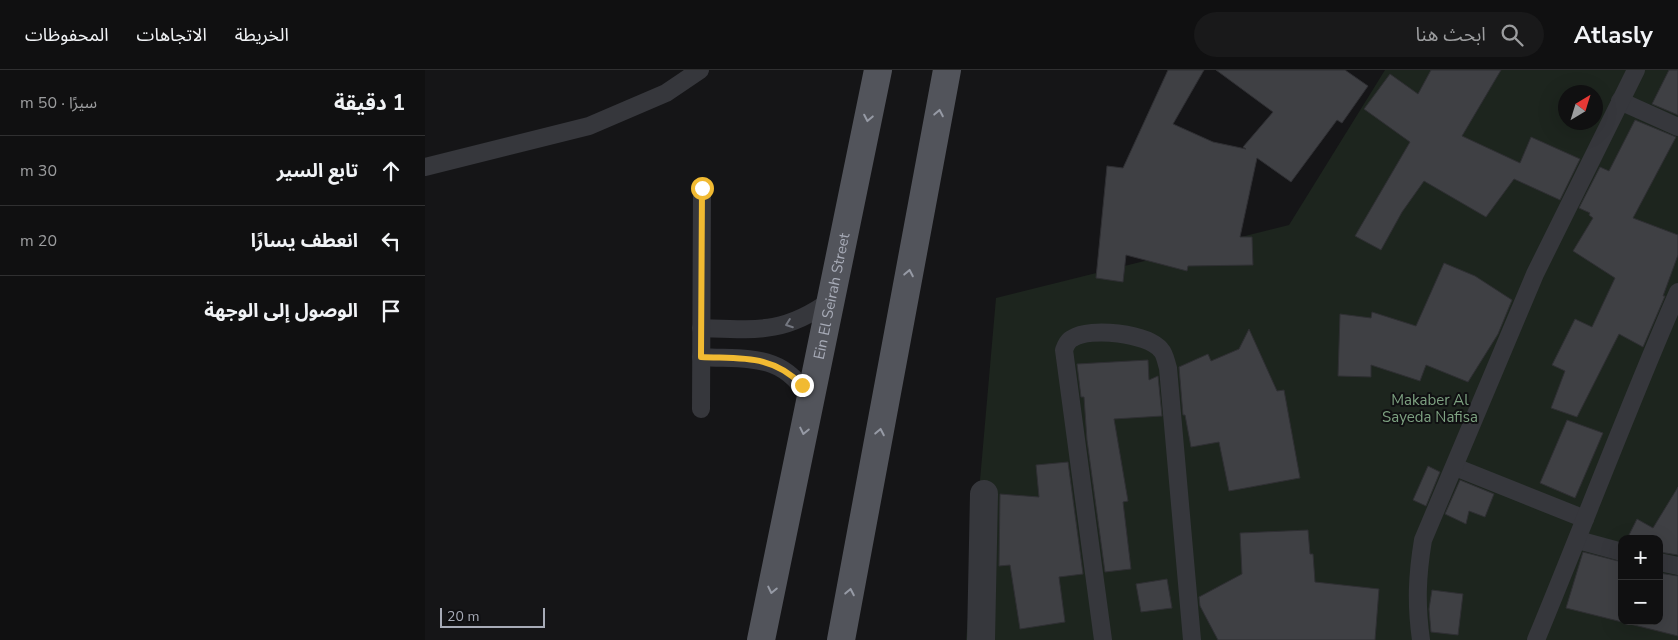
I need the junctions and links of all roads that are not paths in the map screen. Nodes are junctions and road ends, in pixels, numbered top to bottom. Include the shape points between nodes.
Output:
1 (700, 70) edge
2 (878, 70) edge
3 (947, 70) edge
4 (1636, 70) edge
5 (1620, 101) junction
6 (1678, 127) edge
7 (425, 167) edge
8 (702, 188) dead end
9 (1678, 292) edge
10 (831, 300) junction
11 (701, 328) junction
12 (701, 357) junction
13 (811, 401) junction
14 (701, 409) dead end
15 (1455, 467) junction
16 (984, 494) dead end
17 (1585, 519) junction
18 (1578, 540) junction
19 (1618, 551) edge
20 (1663, 563) edge
21 (1678, 566) edge
22 (761, 640) edge
23 (841, 640) edge
24 (981, 640) edge
25 (1103, 640) edge
26 (1192, 640) edge
27 (1421, 640) edge
28 (1536, 640) edge

1 - 7 lane via 666,93 589,126
2 -> 10 main road, Ein El Seirah Street
23 -> 3 main road
4 - 5 lane
5 - 6 lane
5 - 15 lane via 1535,274
8 - 11 lane
9 - 17 lane
10 -> 11 lane via 815,312 781,327 763,330
10 - 13 main road, Ein El Seirah Street
11 - 12 lane
12 - 13 lane via 776,364 796,379
12 - 14 lane
13 -> 22 main road, Ein El Seirah Street
15 - 17 lane
15 - 27 lane via 1423,540 1417,579
16 - 24 street
17 - 18 lane
18 - 19 lane
18 - 28 lane
20 - 21 lane
25 - 26 lane via 1064,350 1067,342 1079,335 1122,333 1146,339 1161,350 1169,368

